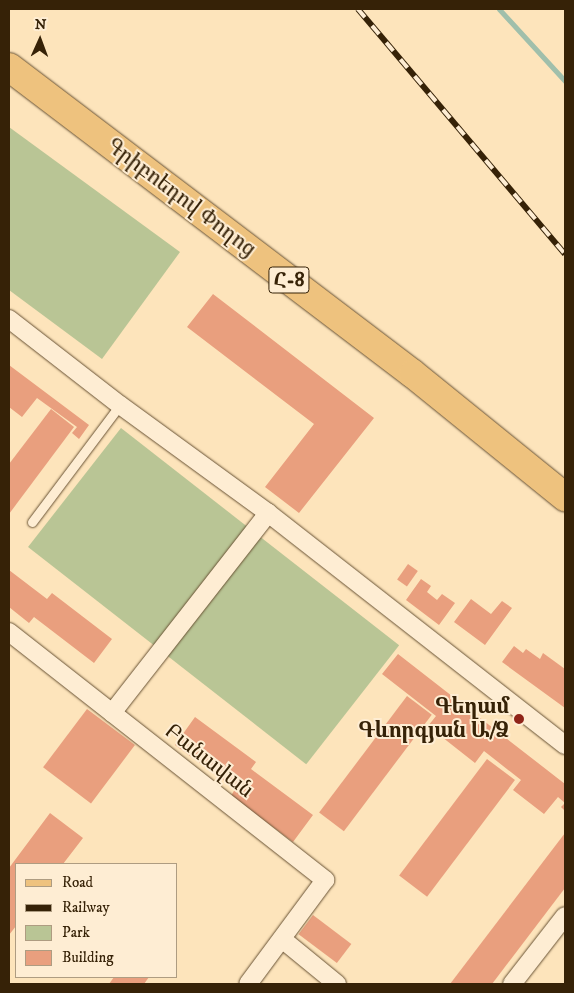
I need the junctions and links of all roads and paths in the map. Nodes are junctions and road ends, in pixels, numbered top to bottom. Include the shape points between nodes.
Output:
1 (9, 67) edge
2 (9, 319) edge
3 (120, 405) junction
4 (565, 497) edge
5 (268, 513) junction
6 (32, 522) dead end
7 (9, 632) edge
8 (112, 713) junction
9 (565, 745) edge
10 (565, 916) edge
11 (282, 938) junction
12 (331, 982) edge
13 (248, 984) edge
14 (512, 984) edge

1 - 4 main road, Գրիբոեդով Փողոց / Հ-8 via 413,374
2 - 3 street
3 - 5 street
3 - 6 lane
5 - 8 street
5 - 9 street
7 - 8 street, Բանավան
8 - 11 street, Բանավան via 325,880
10 - 14 street
11 - 12 street
11 - 13 street

